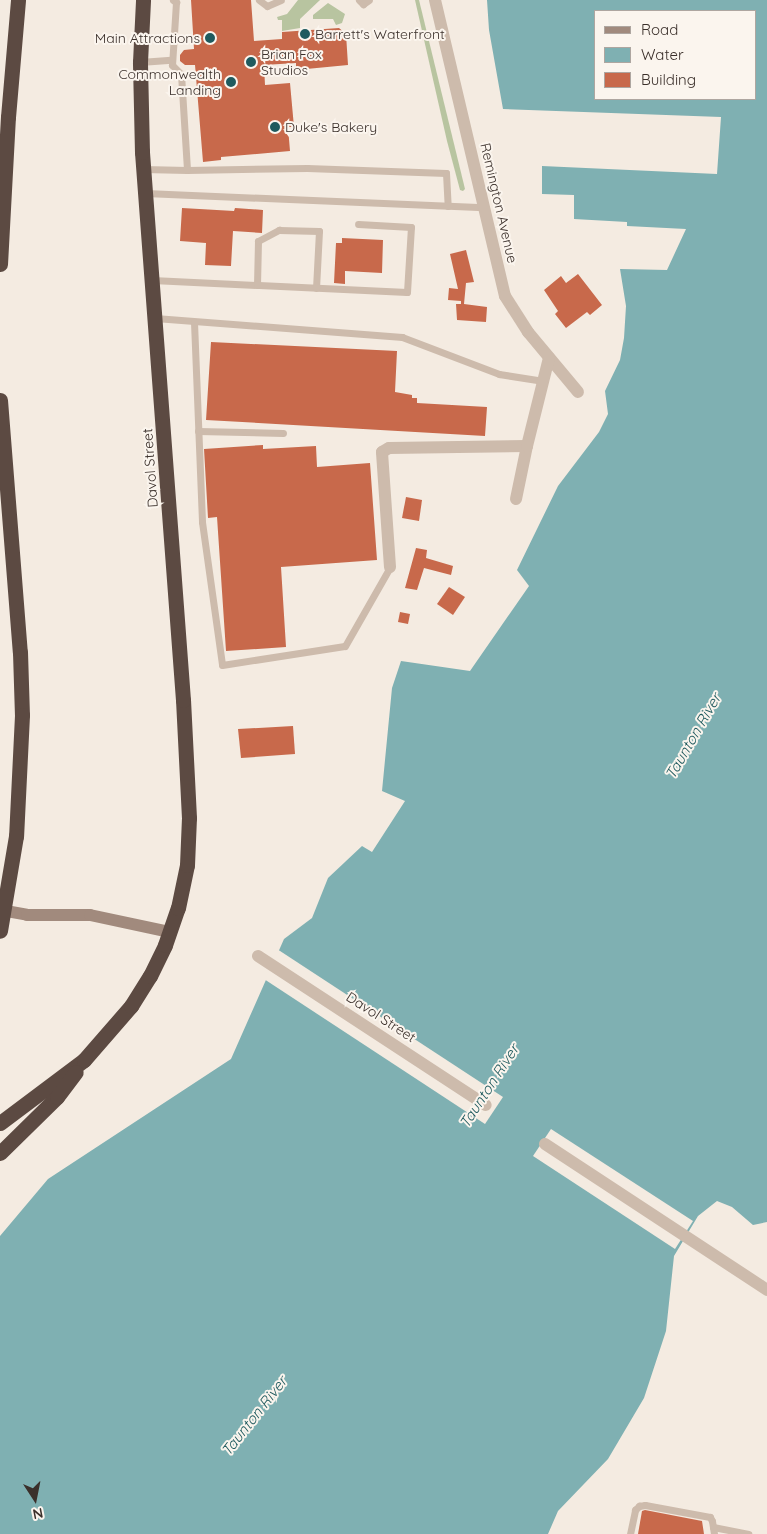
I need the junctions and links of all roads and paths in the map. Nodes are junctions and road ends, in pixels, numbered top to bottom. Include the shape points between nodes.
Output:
1 (18, 0) edge
2 (143, 0) edge
3 (173, 0) edge
4 (258, 0) edge
5 (281, 0) edge
6 (359, 0) edge
7 (369, 0) edge
8 (435, 0) edge
9 (172, 60) junction
10 (140, 62) junction
11 (143, 168) junction
12 (186, 170) junction
13 (144, 193) junction
14 (448, 206) junction
15 (484, 207) junction
16 (358, 224) dead end
17 (0, 264) edge
18 (151, 280) junction
19 (257, 285) junction
20 (316, 288) junction
21 (154, 318) junction
22 (194, 322) junction
23 (548, 358) junction
24 (543, 381) junction
25 (578, 392) dead end
26 (0, 400) edge
27 (198, 431) junction
28 (283, 433) dead end
29 (527, 446) junction
30 (516, 499) dead end
31 (390, 567) joint
32 (2, 911) edge
33 (0, 931) edge
34 (170, 932) junction
35 (258, 956) dead end
36 (84, 1060) junction
37 (486, 1105) dead end
38 (0, 1122) edge
39 (545, 1144) dead end
40 (0, 1153) edge
41 (767, 1290) edge
42 (713, 1531) edge
43 (630, 1534) edge
44 (748, 1534) edge

1 - 17 highway
2 - 10 highway, Davol Street
3 - 9 lane via 176,2
4 - 5 lane via 267,6
6 - 7 lane via 363,4
8 - 15 street, Remington Avenue
9 - 10 lane
9 - 12 lane via 172,65 181,74
10 - 11 highway, Davol Street
11 - 12 lane
11 - 13 highway, Davol Street
12 - 14 lane via 306,168 446,173
13 - 14 lane
13 - 18 highway, Davol Street
14 - 15 lane
15 - 23 street, Remington Avenue via 505,296
16 - 20 lane via 411,227 407,292
18 - 19 lane
18 - 21 highway, Davol Street
19 - 20 lane
19 - 20 lane via 258,241 278,230 319,231
21 - 22 lane
21 - 34 highway, Davol Street via 189,811 187,865
22 - 24 lane via 402,337 499,374
22 - 27 lane
23 - 24 street
23 - 25 street, Remington Avenue
24 - 29 street
26 - 32 highway via 22,708 18,812
27 - 28 lane
27 - 31 lane via 202,522 222,665 344,646
29 - 30 street
29 - 31 street via 389,448 382,452
32 - 33 highway
32 - 34 main road via 27,915 90,915
34 - 36 highway, Davol Street via 156,966 131,1006
35 - 37 street, Davol Street
36 - 38 highway
36 - 40 highway via 58,1097
39 - 41 street
42 - 43 lane via 710,1517 645,1505 635,1510
42 - 44 lane

